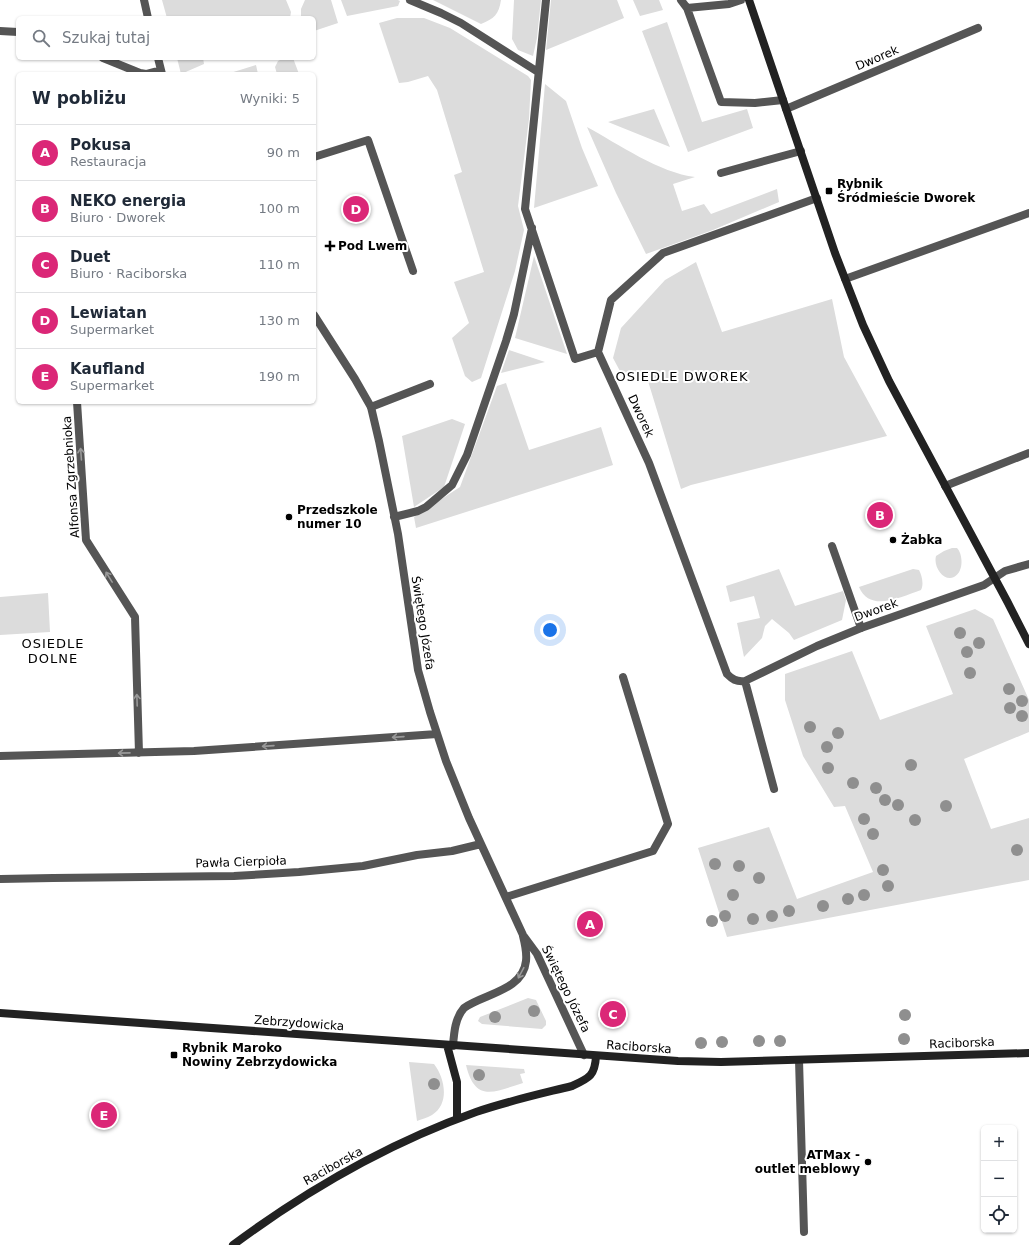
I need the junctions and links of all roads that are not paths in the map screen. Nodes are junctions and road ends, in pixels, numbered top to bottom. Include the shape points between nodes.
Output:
1 (144, 0) edge
2 (410, 0) edge
3 (546, 0) edge
4 (682, 0) edge
5 (741, 0) edge
6 (749, 0) edge
7 (687, 8) junction
8 (148, 16) edge
9 (978, 28) dead end
10 (0, 31) edge
11 (16, 32) edge
12 (108, 60) edge
13 (159, 60) edge
14 (138, 72) edge
15 (162, 72) edge
16 (538, 72) junction
17 (783, 100) junction
18 (786, 109) junction
19 (801, 151) junction
20 (316, 156) edge
21 (721, 173) dead end
22 (817, 198) junction
23 (1029, 213) edge
24 (532, 228) junction
25 (413, 270) dead end
26 (845, 279) junction
27 (316, 318) edge
28 (598, 352) junction
29 (430, 384) dead end
30 (77, 404) edge
31 (371, 407) junction
32 (1029, 453) edge
33 (945, 486) junction
34 (394, 517) junction
35 (832, 546) dead end
36 (1029, 564) edge
37 (994, 578) junction
38 (861, 628) junction
39 (1029, 644) edge
40 (623, 676) dead end
41 (745, 681) junction
42 (437, 734) junction
43 (139, 753) junction
44 (0, 756) edge
45 (774, 789) dead end
46 (481, 844) junction
47 (0, 880) edge
48 (506, 897) junction
49 (523, 935) junction
50 (0, 1013) edge
51 (450, 1046) junction
52 (1029, 1053) edge
53 (584, 1056) junction
54 (596, 1056) junction
55 (799, 1060) junction
56 (458, 1119) junction
57 (804, 1232) dead end
58 (233, 1245) edge

1 - 8 street
2 - 16 street via 461,23
3 - 16 street
4 - 7 street
5 - 7 street via 729,4
6 - 17 street
7 - 17 street via 721,102 755,103
9 - 18 street, Dworek
10 - 11 street
12 - 14 street
13 - 15 street
16 - 24 street via 525,209
17 - 18 street
18 - 19 street
19 - 21 street
19 - 22 street
20 - 25 street via 368,140
22 - 26 street
22 - 28 street via 664,253 611,300
23 - 26 street
24 - 28 street via 575,359
24 - 34 street via 506,341 459,472 452,485 426,507
26 - 33 street via 880,364
27 - 31 street, Świętego Józefa
28 - 41 street, Dworek via 649,463 727,674 739,682
29 - 31 street
43 -> 30 street, Alfonsa Zgrzebnioka via 134,616 86,540
31 - 34 street, Świętego Józefa
32 - 33 street
33 - 37 street
34 - 42 street, Świętego Józefa via 416,663
35 - 38 street
36 - 37 street, Dworek via 1005,571
37 - 38 street, Dworek via 984,585
37 - 39 street
38 - 41 street, Dworek
40 - 48 street via 668,824 653,851
41 - 45 street
42 -> 43 street via 221,750
42 - 46 street, Świętego Józefa via 457,791
43 -> 44 street
46 - 47 street, Pawła Cierpioła via 363,866 299,872 234,876
46 - 48 street, Świętego Józefa
48 - 49 street, Świętego Józefa
49 -> 51 street, Świętego Józefa via 526,961 520,976 511,984 462,1010
49 - 53 street, Świętego Józefa via 537,954
50 - 51 street, Zebrzydowicka
51 - 53 street, Zebrzydowicka
51 - 56 street via 458,1082
52 - 55 street, Raciborska
53 - 54 street, Zebrzydowicka
54 - 55 street, Raciborska via 721,1062
54 - 56 street, Raciborska via 594,1071 581,1082
55 - 57 street
56 - 58 street, Raciborska via 346,1172 288,1206

